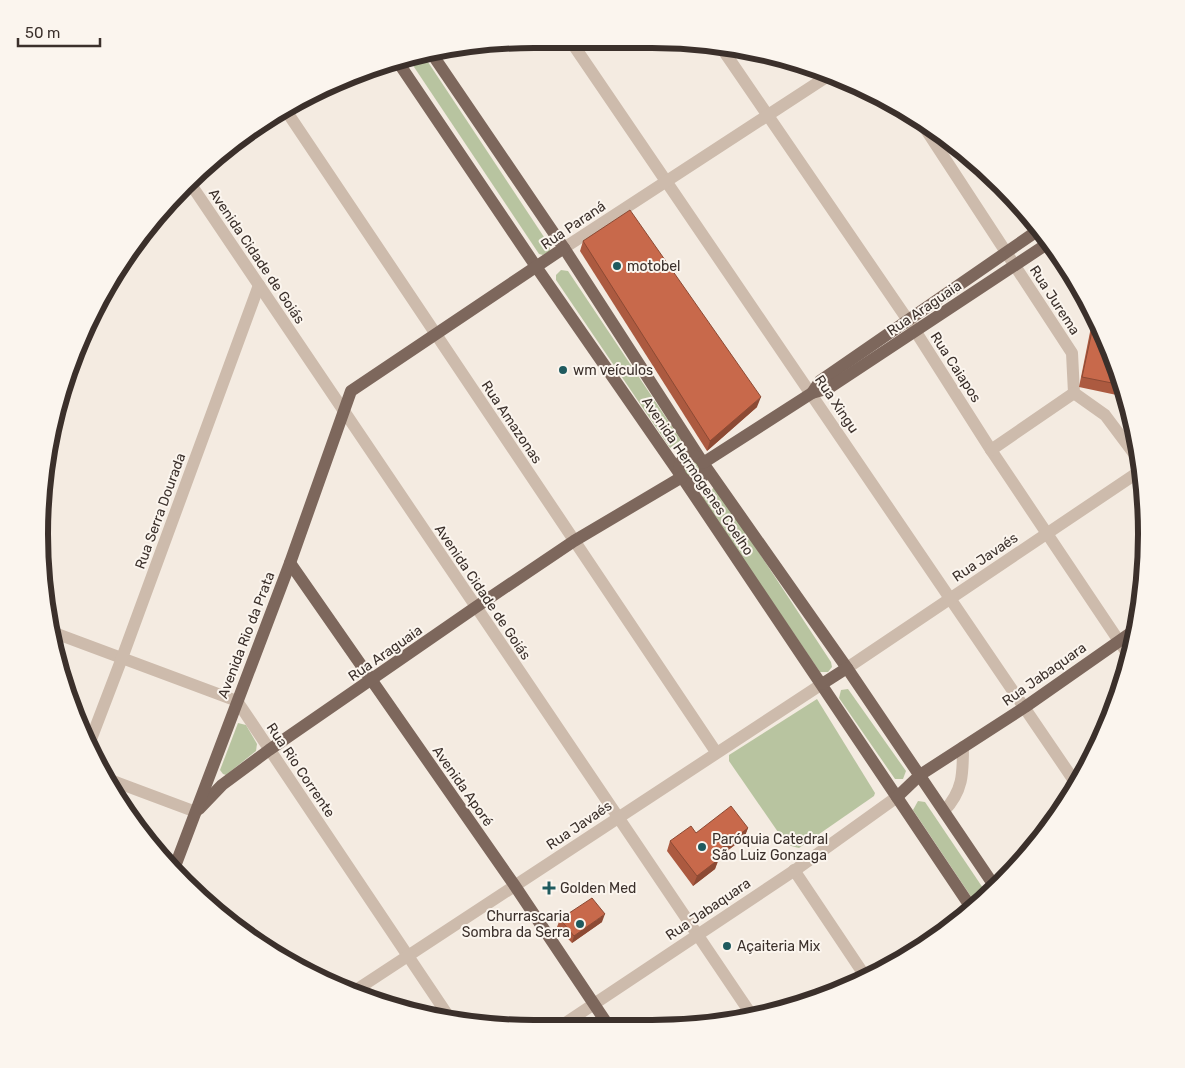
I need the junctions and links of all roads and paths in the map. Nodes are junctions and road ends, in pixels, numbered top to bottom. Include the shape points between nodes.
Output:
1 (575, 48) edge
2 (725, 54) edge
3 (435, 58) edge
4 (401, 66) edge
5 (823, 79) edge
6 (289, 114) edge
7 (767, 116) junction
8 (929, 135) edge
9 (666, 183) junction
10 (193, 187) edge
11 (1033, 233) edge
12 (1043, 246) edge
13 (564, 248) junction
14 (1006, 252) junction
15 (1014, 264) junction
16 (537, 268) junction
17 (259, 285) junction
18 (907, 319) junction
19 (916, 332) junction
20 (435, 336) junction
21 (812, 393) junction
22 (1074, 393) junction
23 (343, 411) junction
24 (1129, 447) edge
25 (991, 450) junction
26 (703, 464) junction
27 (1134, 475) edge
28 (682, 477) junction
29 (1047, 534) junction
30 (574, 541) junction
31 (290, 563) junction
32 (950, 599) junction
33 (476, 607) junction
34 (58, 634) edge
35 (1127, 635) edge
36 (1118, 640) junction
37 (1124, 648) edge
38 (122, 658) junction
39 (847, 668) junction
40 (372, 681) junction
41 (822, 684) junction
42 (237, 702) junction
43 (1025, 707) junction
44 (92, 736) edge
45 (963, 747) junction
46 (269, 750) junction
47 (716, 752) junction
48 (920, 775) junction
49 (1072, 778) edge
50 (116, 782) edge
51 (897, 797) junction
52 (944, 811) junction
53 (196, 812) junction
54 (618, 817) junction
55 (176, 863) edge
56 (794, 870) junction
57 (991, 882) edge
58 (515, 886) junction
59 (968, 903) edge
60 (697, 934) junction
61 (406, 956) junction
62 (862, 972) edge
63 (359, 988) edge
64 (594, 1006) junction
65 (749, 1010) edge
66 (444, 1012) edge
67 (571, 1020) edge
68 (604, 1020) edge

1 - 9 street, Rua Xingu
2 - 7 street, Rua Caiapos
3 - 13 main road, Avenida Hermogenes Coelho
4 - 16 main road, Avenida Hermogenes Coelho
5 - 7 street, Rua Paraná
6 - 20 street, Rua Amazonas
7 - 9 street, Rua Paraná
7 - 18 street, Rua Caiapos
8 - 14 street, Rua Jurema
9 - 13 street, Rua Paraná
9 - 21 street, Rua Xingu
10 - 17 street, Avenida Cidade de Goiás
11 - 14 main road, Rua Araguaia
12 - 15 main road, Rua Araguaia
13 - 16 main road, Rua Paraná
13 - 26 main road, Avenida Hermogenes Coelho
14 - 15 street, Rua Jurema
14 - 18 main road, Rua Araguaia
15 - 19 main road, Rua Araguaia
15 - 22 street, Rua Jurema via 1072,353
16 - 20 main road, Rua Paraná
16 - 28 main road, Avenida Hermogenes Coelho
17 - 23 street, Avenida Cidade de Goiás
17 - 38 street, Rua Serra Dourada
18 - 19 street, Rua Caiapos
18 - 21 main road, Rua Araguaia via 820,380
19 - 21 main road, Rua Araguaia via 829,388
19 - 25 street, Rua Caiapos
20 - 23 main road, Rua Paraná via 352,391
20 - 30 street, Rua Amazonas
21 - 26 main road, Rua Araguaia
21 - 32 street, Rua Xingu
22 - 24 street via 1105,415
22 - 25 street
23 - 31 main road, Avenida Rio da Prata
23 - 33 street, Avenida Cidade de Goiás
25 - 29 street, Rua Caiapos
26 - 28 main road via 704,472 699,480 690,482
26 - 28 main road via 698,458 686,458 679,468
26 - 39 main road, Avenida Hermogenes Coelho
27 - 29 street, Rua Javaés
28 - 30 main road, Rua Araguaia
28 - 41 main road, Avenida Hermogenes Coelho
29 - 32 street, Rua Javaés
29 - 36 street, Rua Caiapos
30 - 33 main road, Rua Araguaia
30 - 47 street, Rua Amazonas
31 - 40 main road, Avenida Aporé
31 - 42 main road, Avenida Rio da Prata
32 - 39 street, Rua Javaés
32 - 43 street, Rua Xingu
33 - 40 main road, Rua Araguaia
33 - 54 street, Avenida Cidade de Goiás
34 - 38 street
35 - 36 main road, Rua Jabaquara
36 - 37 street, Rua Caiapos
36 - 43 main road, Rua Jabaquara
38 - 42 street
38 - 44 street, Rua Serra Dourada
39 - 41 main road
39 - 48 main road, Avenida Hermogenes Coelho
40 - 46 main road, Rua Araguaia
40 - 58 main road, Avenida Aporé
41 - 47 street, Rua Javaés
41 - 51 main road, Avenida Hermogenes Coelho
42 - 46 street, Rua Rio Corrente
42 - 53 main road, Avenida Rio da Prata
43 - 45 main road, Rua Jabaquara
43 - 49 street, Rua Xingu
45 - 48 main road, Rua Jabaquara
45 - 52 street via 963,771 956,799
46 - 53 main road, Rua Araguaia via 222,785
46 - 61 street, Rua Rio Corrente
47 - 54 street, Rua Javaés
48 - 51 main road, Rua Jabaquara
48 - 52 main road, Avenida Hermogenes Coelho
50 - 53 street
51 - 56 street, Rua Jabaquara
51 - 59 main road, Avenida Hermogenes Coelho
52 - 57 main road, Avenida Hermogenes Coelho
53 - 55 main road, Avenida Rio da Prata
54 - 58 street, Rua Javaés
54 - 60 street, Avenida Cidade de Goiás
56 - 60 street, Rua Jabaquara
56 - 62 street
58 - 61 street, Rua Javaés
58 - 64 main road, Avenida Aporé
60 - 64 street, Rua Jabaquara
60 - 65 street, Avenida Cidade de Goiás
61 - 63 street, Rua Javaés
61 - 66 street, Rua Rio Corrente
64 - 67 street, Rua Jabaquara
64 - 68 main road, Avenida Aporé

